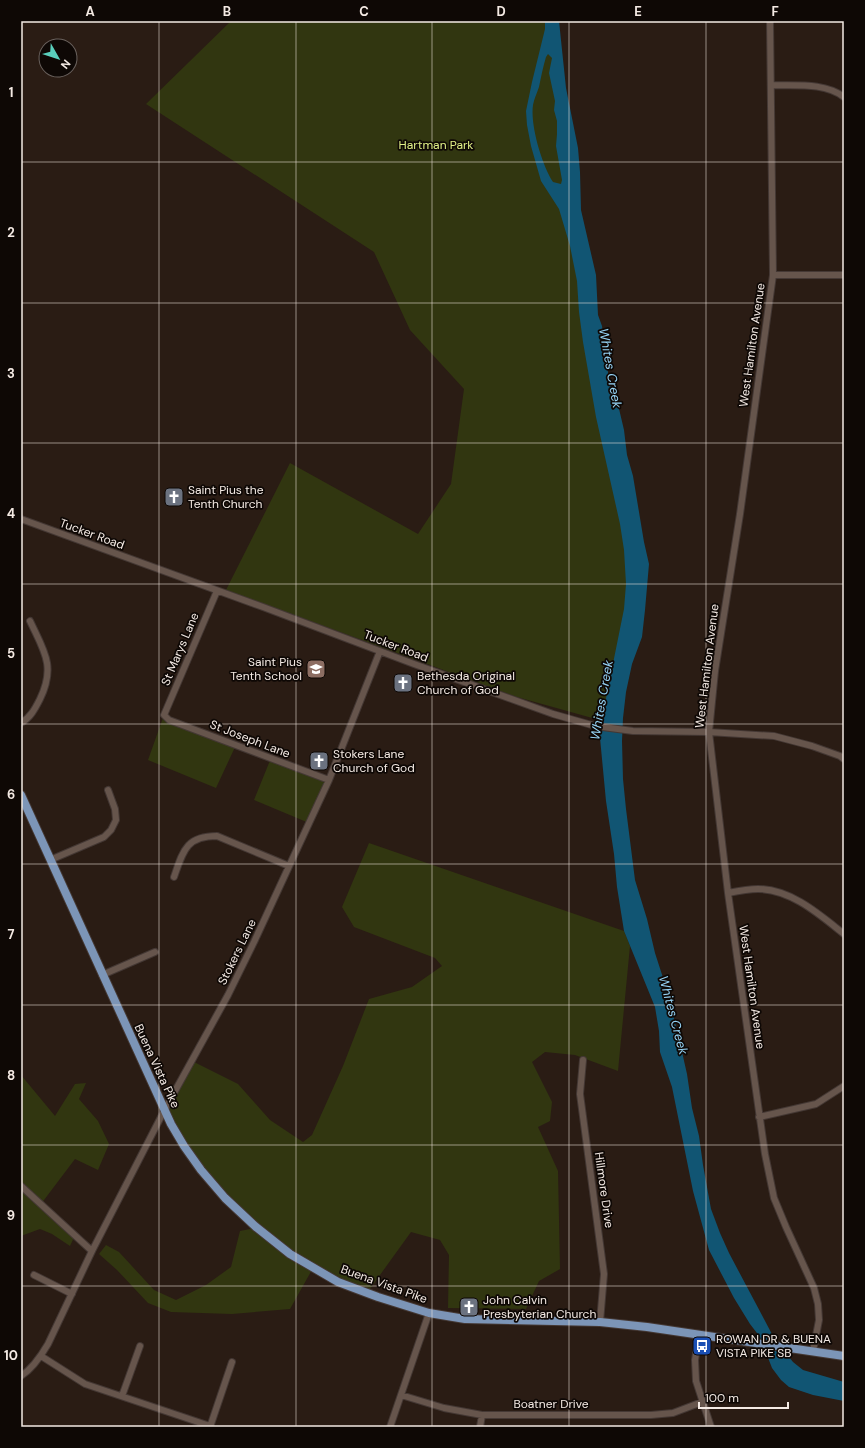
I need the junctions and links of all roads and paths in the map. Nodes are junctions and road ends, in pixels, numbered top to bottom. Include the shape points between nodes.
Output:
1 (770, 21) edge
2 (772, 85) junction
3 (844, 97) edge
4 (773, 275) junction
5 (844, 275) edge
6 (21, 519) edge
7 (217, 591) junction
8 (30, 621) dead end
9 (380, 651) junction
10 (164, 715) joint
11 (21, 723) edge
12 (709, 732) junction
13 (844, 759) edge
14 (329, 780) junction
15 (108, 790) dead end
16 (21, 795) edge
17 (50, 860) junction
18 (289, 866) junction
19 (174, 877) dead end
20 (728, 892) junction
21 (844, 934) edge
22 (155, 952) dead end
23 (102, 975) junction
24 (583, 1060) dead end
25 (844, 1086) edge
26 (164, 1111) junction
27 (759, 1117) junction
28 (21, 1186) edge
29 (92, 1251) junction
30 (34, 1275) dead end
31 (72, 1294) junction
32 (429, 1313) junction
33 (600, 1322) junction
34 (699, 1335) junction
35 (140, 1346) dead end
36 (813, 1351) junction
37 (41, 1356) junction
38 (844, 1356) edge
39 (232, 1362) dead end
40 (21, 1376) edge
41 (402, 1395) junction
42 (122, 1396) junction
43 (702, 1402) junction
44 (482, 1415) junction
45 (210, 1427) edge
46 (390, 1427) edge
47 (480, 1427) edge
48 (711, 1427) edge

1 - 2 street, West Hamilton Avenue
2 - 3 street via 815,86 829,89
2 - 4 street, West Hamilton Avenue
4 - 5 street
4 - 12 street, West Hamilton Avenue via 715,671
6 - 7 street, Tucker Road
7 - 9 street, Tucker Road
7 - 10 street, St Marys Lane
8 - 11 street via 45,652 48,664 47,678 34,711
9 - 12 street, Tucker Road via 553,714 595,726 633,731
9 - 14 street, Stokers Lane
10 - 14 street, St Joseph Lane via 169,720
12 - 13 street, Tucker Road via 774,736 812,746
12 - 20 street, West Hamilton Avenue
14 - 18 street, Stokers Lane
15 - 17 street via 116,820 111,830 104,837
16 - 17 main road, Buena Vista Pike
17 - 23 main road, Buena Vista Pike
18 - 19 street via 218,836 206,836 196,839 186,848
18 - 26 street, Stokers Lane via 228,995
20 - 21 street via 760,889 786,894 808,906
20 - 27 street, West Hamilton Avenue
22 - 23 street
23 - 26 main road, Buena Vista Pike
24 - 33 street, Hillmore Drive via 580,1101 604,1274
25 - 27 street via 816,1104
26 - 29 street, Stokers Lane
26 - 32 main road, Buena Vista Pike via 184,1146 225,1198 256,1228 290,1254 338,1282
27 - 36 street, West Hamilton Avenue via 774,1198 814,1288 818,1304 819,1320
28 - 29 street
29 - 31 street, Stokers Lane
30 - 31 street
31 - 37 street, Stokers Lane
32 - 33 main road, Buena Vista Pike via 465,1319
32 - 41 street
33 - 34 main road, Buena Vista Pike
34 - 36 main road, Buena Vista Pike
34 - 43 street via 695,1360 696,1381
35 - 42 street
36 - 38 main road, Buena Vista Pike
37 - 40 street, Stokers Lane
37 - 42 street via 85,1384
39 - 45 street
41 - 44 street, Boatner Drive via 444,1408
41 - 46 street
42 - 45 street
43 - 44 street, Boatner Drive via 664,1415
43 - 48 street
44 - 47 street

